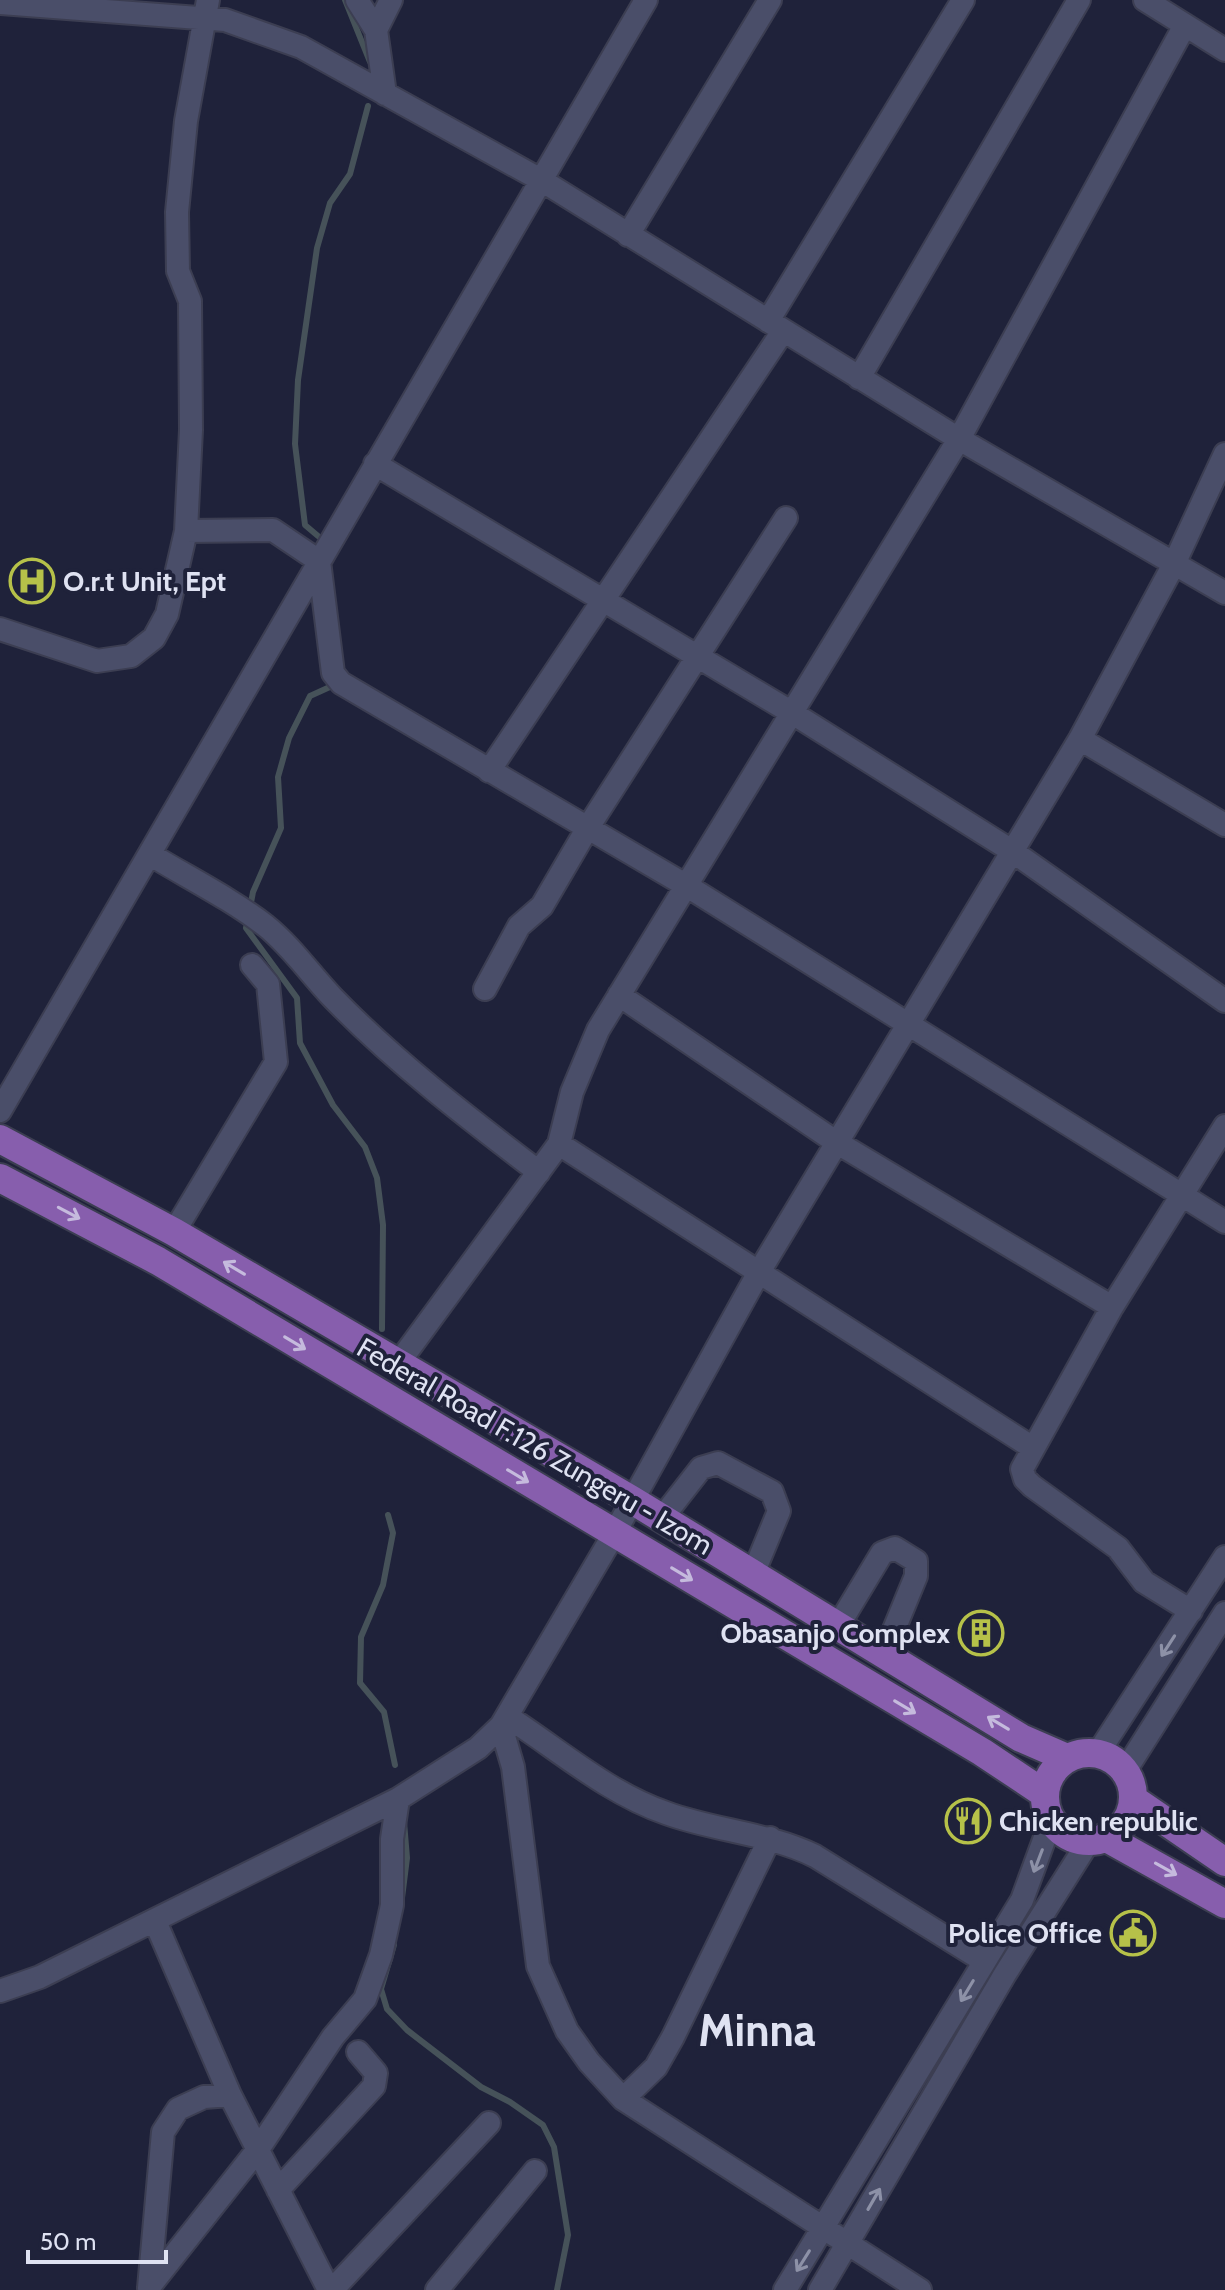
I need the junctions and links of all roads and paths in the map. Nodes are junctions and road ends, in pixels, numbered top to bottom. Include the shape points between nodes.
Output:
1 (357, 0) edge
2 (391, 0) edge
3 (646, 0) edge
4 (770, 0) edge
5 (963, 0) edge
6 (1079, 0) edge
7 (1145, 0) edge
8 (35, 2) edge
9 (0, 3) edge
10 (207, 9) edge
11 (1185, 25) junction
12 (376, 30) junction
13 (1225, 50) edge
14 (385, 94) junction
15 (541, 180) junction
16 (628, 235) junction
17 (775, 326) junction
18 (859, 378) junction
19 (959, 439) junction
20 (1225, 454) edge
21 (375, 464) junction
22 (786, 518) dead end
23 (186, 531) junction
24 (319, 561) junction
25 (1174, 564) junction
26 (1225, 593) edge
27 (602, 598) junction
28 (0, 629) edge
29 (697, 657) junction
30 (794, 714) junction
31 (1080, 739) junction
32 (489, 771) junction
33 (1225, 825) edge
34 (587, 829) junction
35 (1012, 851) junction
36 (151, 855) junction
37 (687, 886) junction
38 (252, 965) dead end
39 (485, 989) dead end
40 (619, 995) junction
41 (1225, 1001) edge
42 (906, 1026) junction
43 (0, 1111) edge
44 (1225, 1126) edge
45 (0, 1139) edge
46 (836, 1142) junction
47 (559, 1144) junction
48 (539, 1172) junction
49 (0, 1178) edge
50 (1183, 1196) junction
51 (1225, 1222) edge
52 (174, 1232) junction
53 (759, 1272) junction
54 (1112, 1307) junction
55 (397, 1365) junction
56 (1033, 1448) junction
57 (632, 1500) junction
58 (662, 1518) junction
59 (614, 1534) junction
60 (1225, 1557) edge
61 (753, 1574) junction
62 (1191, 1611) junction
63 (1225, 1613) edge
64 (838, 1626) junction
65 (884, 1654) junction
66 (504, 1721) junction
67 (1098, 1753) junction
68 (1067, 1758) junction
69 (1125, 1771) junction
70 (398, 1799) junction
71 (1133, 1799) junction
72 (1048, 1807) junction
73 (770, 1838) junction
74 (1097, 1839) junction
75 (1225, 1862) edge
76 (1225, 1904) edge
77 (155, 1921) junction
78 (984, 1961) junction
79 (0, 1991) edge
80 (358, 2052) dead end
81 (230, 2095) junction
82 (623, 2099) junction
83 (489, 2123) dead end
84 (259, 2148) junction
85 (535, 2171) dead end
86 (278, 2190) junction
87 (823, 2229) junction
88 (849, 2243) junction
89 (149, 2288) edge
90 (330, 2290) edge
91 (437, 2290) edge
92 (785, 2290) edge
93 (820, 2290) edge
94 (920, 2290) edge

1 - 12 street
2 - 12 street
3 - 15 street
4 - 16 street
5 - 17 street
6 - 18 street
7 - 11 street
8 - 9 street
8 - 10 street
10 - 14 street via 301,47
10 - 23 street via 186,121 177,212 178,271 190,301
11 - 13 street
11 - 19 street
12 - 14 street
14 - 15 street
15 - 16 street
15 - 21 street
16 - 17 street
17 - 18 street
17 - 27 street
18 - 19 street
19 - 25 street
19 - 30 street
20 - 25 street
21 - 24 street
21 - 27 street
22 - 29 street
23 - 24 street via 273,530
23 - 28 street via 167,614 154,638 131,656 97,661
24 - 32 street via 336,679
24 - 36 street
25 - 26 street
25 - 31 street
27 - 29 street
27 - 32 street
29 - 30 street
29 - 34 street
30 - 35 street
30 - 37 street
31 - 33 street
31 - 35 street
32 - 34 street
34 - 37 street
34 - 39 street via 542,906 519,926
35 - 41 street
35 - 42 street
36 - 43 street
36 - 48 street via 257,920 391,1051
37 - 40 street
37 - 42 street
38 - 52 street via 268,984 276,1062
40 - 46 street
40 - 47 street via 578,1076
42 - 46 street
42 - 50 street
44 - 50 street
45 - 52 main road, Federal Road F.126 Zungeru - Izom
46 - 53 street
46 - 54 street
47 - 48 street
47 - 53 street
48 - 55 street
49 -> 59 main road, Federal Road F.126 Zungeru - Izom via 158,1261
50 - 51 street
50 - 54 street
55 -> 52 main road, Federal Road F.126 Zungeru - Izom
53 - 56 street
53 - 57 street
54 - 56 street
55 - 57 main road, Federal Road F.126 Zungeru - Izom
56 - 62 street via 1022,1469 1025,1479 1118,1548 1144,1582
57 - 58 main road, Federal Road F.126 Zungeru - Izom
57 - 59 street
58 - 61 main road, Federal Road F.126 Zungeru - Izom
58 - 61 street via 701,1468 710,1464 718,1463 772,1492 779,1511
59 - 66 street
59 -> 72 main road, Federal Road F.126 Zungeru - Izom via 982,1752
60 - 62 street
61 - 64 main road, Federal Road F.126 Zungeru - Izom
62 -> 67 street
63 - 69 street
64 - 65 main road, Federal Road F.126 Zungeru - Izom
64 - 65 street via 882,1553 895,1548 917,1567
68 -> 65 main road, Federal Road F.126 Zungeru - Izom via 1021,1738
66 - 70 street via 478,1748
66 - 73 street via 618,1792 665,1813
66 - 82 street via 538,1966 567,2031
67 - 68 main road
67 - 69 main road
68 - 72 main road via 1056,1767
69 - 71 main road
70 - 77 street
70 - 84 street via 392,1905 365,1999 333,2037
71 - 74 main road via 1125,1822
71 - 75 main road
72 - 74 main road via 1075,1839
72 -> 78 street via 1022,1900
73 - 78 street via 815,1856
73 - 82 street via 673,2037 656,2067
74 -> 76 main road
88 -> 74 street via 1005,1974
77 - 79 street
77 - 81 street
78 -> 87 street
80 - 86 street via 376,2073 374,2086
81 - 84 street
81 - 89 street via 204,2097 178,2109 163,2132
82 - 87 street
83 - 90 street
84 - 86 street
84 - 89 street
85 - 91 street
86 - 90 street
87 - 88 street
87 -> 92 street
88 - 93 street
88 - 94 street

